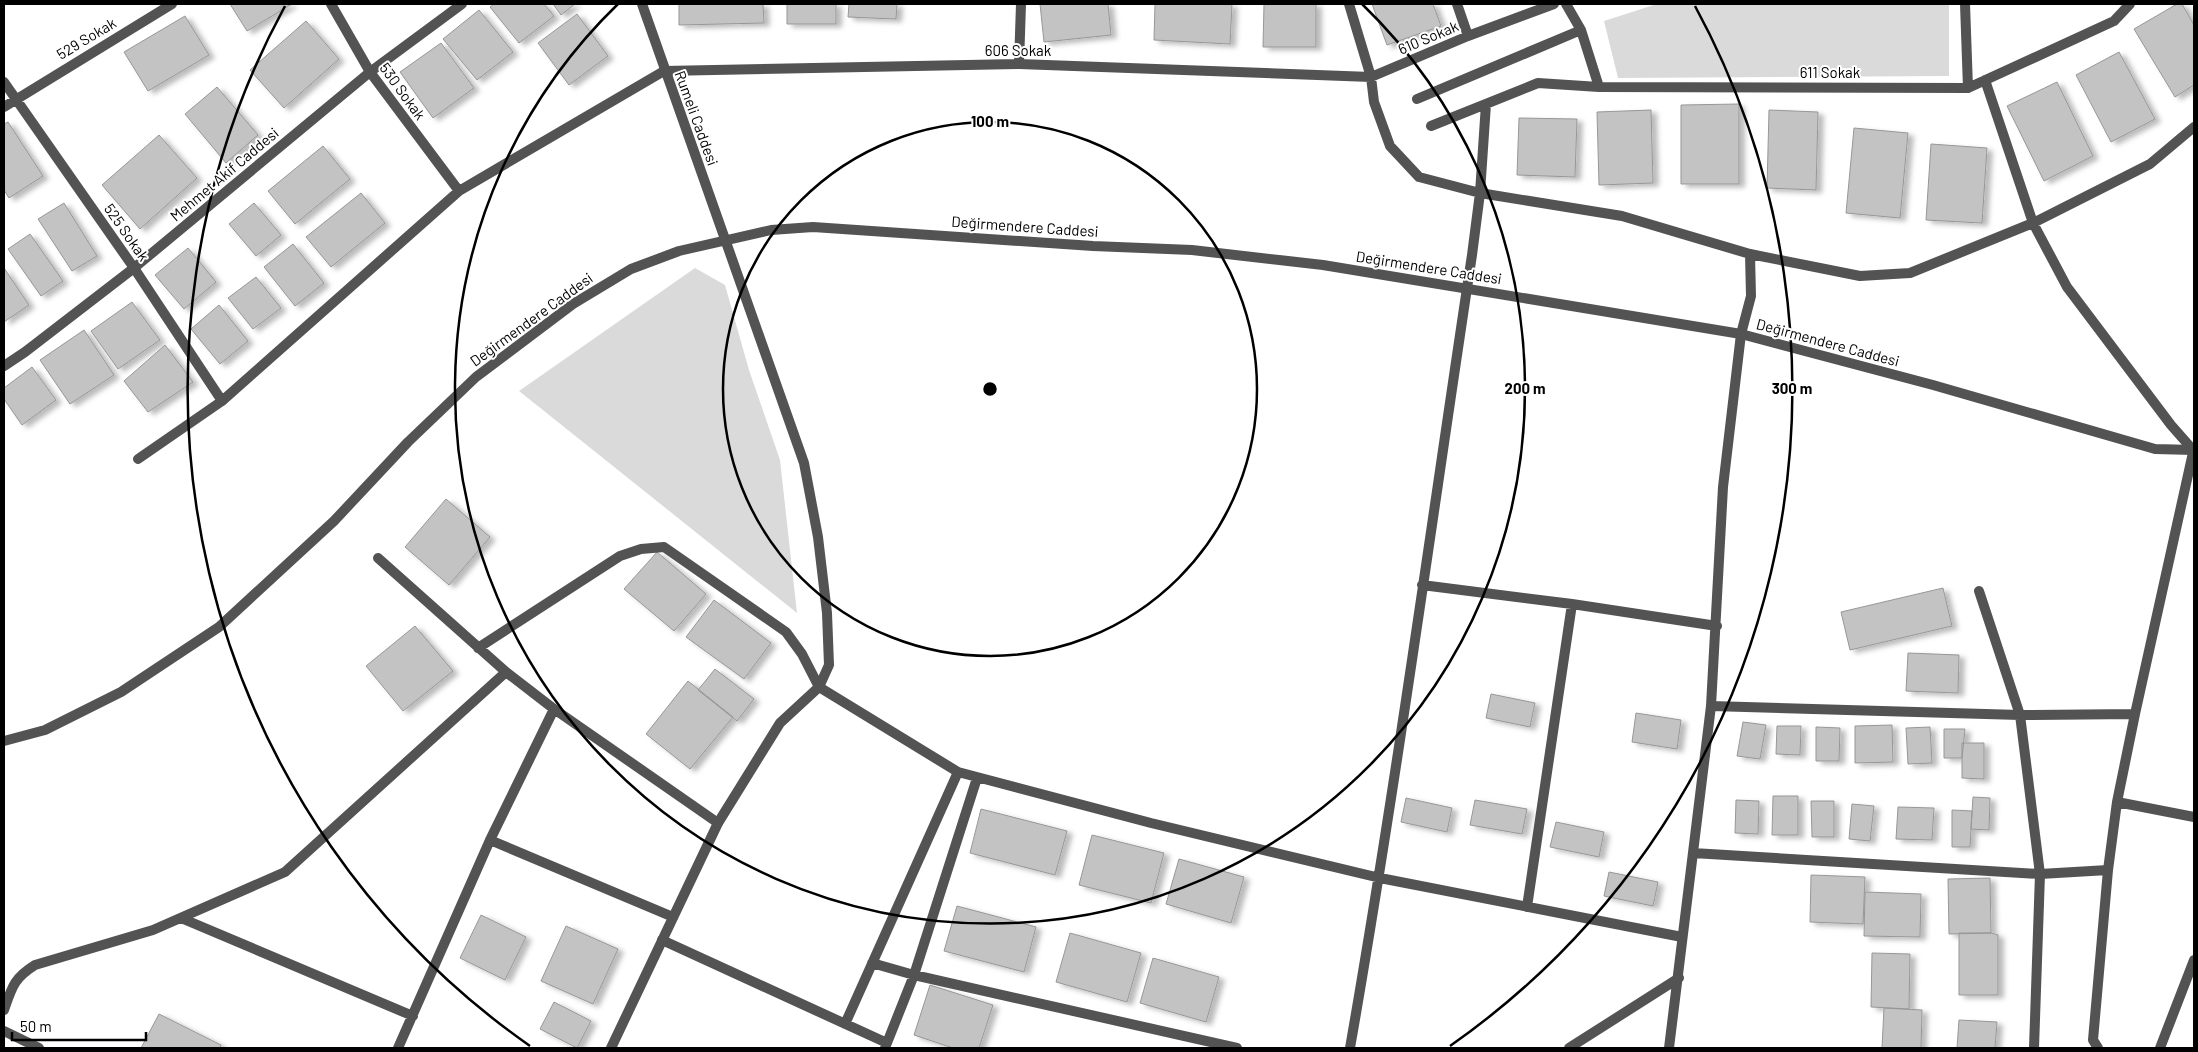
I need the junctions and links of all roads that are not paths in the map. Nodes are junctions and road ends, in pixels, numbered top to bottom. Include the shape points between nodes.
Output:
1 (172, 4) edge
2 (330, 4) edge
3 (462, 4) edge
4 (642, 4) edge
5 (1021, 4) edge
6 (1349, 4) edge
7 (1457, 4) edge
8 (1554, 4) edge
9 (1566, 4) edge
10 (1965, 4) edge
11 (2130, 4) edge
12 (1581, 30) junction
13 (1468, 36) junction
14 (1019, 64) junction
15 (664, 71) junction
16 (370, 72) junction
17 (1371, 77) junction
18 (1985, 80) junction
19 (4, 82) edge
20 (1598, 87) junction
21 (1968, 88) junction
22 (16, 98) junction
23 (1417, 99) dead end
24 (1486, 104) junction
25 (4, 107) edge
26 (1431, 126) dead end
27 (2194, 127) edge
28 (459, 190) junction
29 (1480, 193) junction
30 (2033, 223) junction
31 (727, 242) junction
32 (1750, 254) junction
33 (134, 268) junction
34 (1467, 288) junction
35 (1741, 334) junction
36 (4, 366) edge
37 (222, 401) junction
38 (2194, 449) edge
39 (138, 459) dead end
40 (378, 558) dead end
41 (1422, 585) junction
42 (1979, 591) dead end
43 (1572, 604) junction
44 (1717, 626) junction
45 (478, 648) junction
46 (506, 672) junction
47 (819, 687) junction
48 (1711, 706) junction
49 (554, 709) junction
50 (2135, 714) junction
51 (2020, 715) junction
52 (4, 741) edge
53 (958, 772) junction
54 (978, 778) junction
55 (2117, 802) junction
56 (2194, 817) edge
57 (718, 823) junction
58 (490, 840) junction
59 (1693, 853) junction
60 (2108, 870) junction
61 (2040, 874) junction
62 (1380, 878) junction
63 (1526, 907) junction
64 (673, 917) junction
65 (181, 918) junction
66 (1682, 936) junction
67 (662, 940) junction
68 (2194, 960) edge
69 (872, 963) junction
70 (914, 975) junction
71 (1679, 978) junction
72 (4, 1010) edge
73 (413, 1016) junction
74 (845, 1024) junction
75 (4, 1031) edge
76 (886, 1046) edge
77 (40, 1048) edge
78 (398, 1048) edge
79 (611, 1048) edge
80 (1237, 1048) edge
81 (1350, 1048) edge
82 (1569, 1048) edge
83 (1669, 1048) edge
84 (2034, 1048) edge
85 (2098, 1048) edge
86 (2160, 1048) edge

1 - 22 street, 529 Sokak
2 - 16 street, 530 Sokak
3 - 16 street, Mehmet Akif Caddesi
4 - 15 street, Rumeli Caddesi
5 - 14 street
6 - 17 street
7 - 13 street
8 - 13 street, 610 Sokak
9 - 12 street
10 - 21 street
11 - 18 street, 611 Sokak via 2114,21
12 - 20 street
12 - 23 street
13 - 17 street, 610 Sokak
14 - 15 street, 606 Sokak
14 - 17 street, 606 Sokak
15 - 28 street
15 - 31 street, Rumeli Caddesi
16 - 28 street, 530 Sokak
16 - 33 street, Mehmet Akif Caddesi
17 - 29 street via 1374,102 1390,146 1419,177
18 - 21 street, 611 Sokak
18 - 30 street
19 - 22 street, 525 Sokak
20 - 21 street, 611 Sokak
20 - 24 street, 611 Sokak via 1538,83
22 - 25 street, 529 Sokak
22 - 33 street, 525 Sokak
24 - 26 street, 611 Sokak
24 - 29 street
27 - 30 street via 2150,164
28 - 37 street
29 - 32 street via 1622,216
29 - 34 street
30 - 32 street via 1910,273 1860,276
30 - 38 street via 2068,287 2171,425
31 - 34 street, Değirmendere Caddesi via 770,230 813,227 1192,250 1323,265
31 - 47 street, Rumeli Caddesi via 804,463 818,537 827,613 829,665
31 - 52 street, Değirmendere Caddesi via 679,251 631,269 573,304 476,377 334,520 219,627 121,692 45,730
32 - 35 street via 1751,296
33 - 36 street, Mehmet Akif Caddesi
33 - 37 street, 525 Sokak
34 - 35 street, Değirmendere Caddesi
34 - 41 street
35 - 38 street, Değirmendere Caddesi via 2155,449
35 - 44 street via 1723,487
37 - 39 street
38 - 50 street
40 - 45 street
41 - 43 street
41 - 62 street
42 - 51 street
43 - 44 street
43 - 63 street
44 - 48 street
45 - 46 street
45 - 47 street via 620,556 641,549 664,547 786,632
46 - 49 street
46 - 65 street via 285,872
47 - 53 street
47 - 57 street via 780,723
48 - 51 street
48 - 59 street
49 - 57 street
49 - 58 street
50 - 51 street
50 - 55 street
51 - 61 street
53 - 54 street
53 - 69 street
54 - 62 street
54 - 70 street
55 - 56 street
55 - 60 street
57 - 64 street
58 - 64 street
58 - 73 street
59 - 61 street
59 - 66 street
60 - 61 street
60 - 85 street via 2094,1040
61 - 84 street
62 - 63 street
62 - 81 street
63 - 66 street
64 - 67 street
65 - 72 street via 153,930 35,965 21,973
65 - 73 street
66 - 71 street
67 - 74 street
67 - 79 street
68 - 86 street
69 - 70 street
69 - 74 street
70 - 76 street
70 - 80 street
71 - 82 street
71 - 83 street
73 - 78 street
74 - 76 street
75 - 77 street

